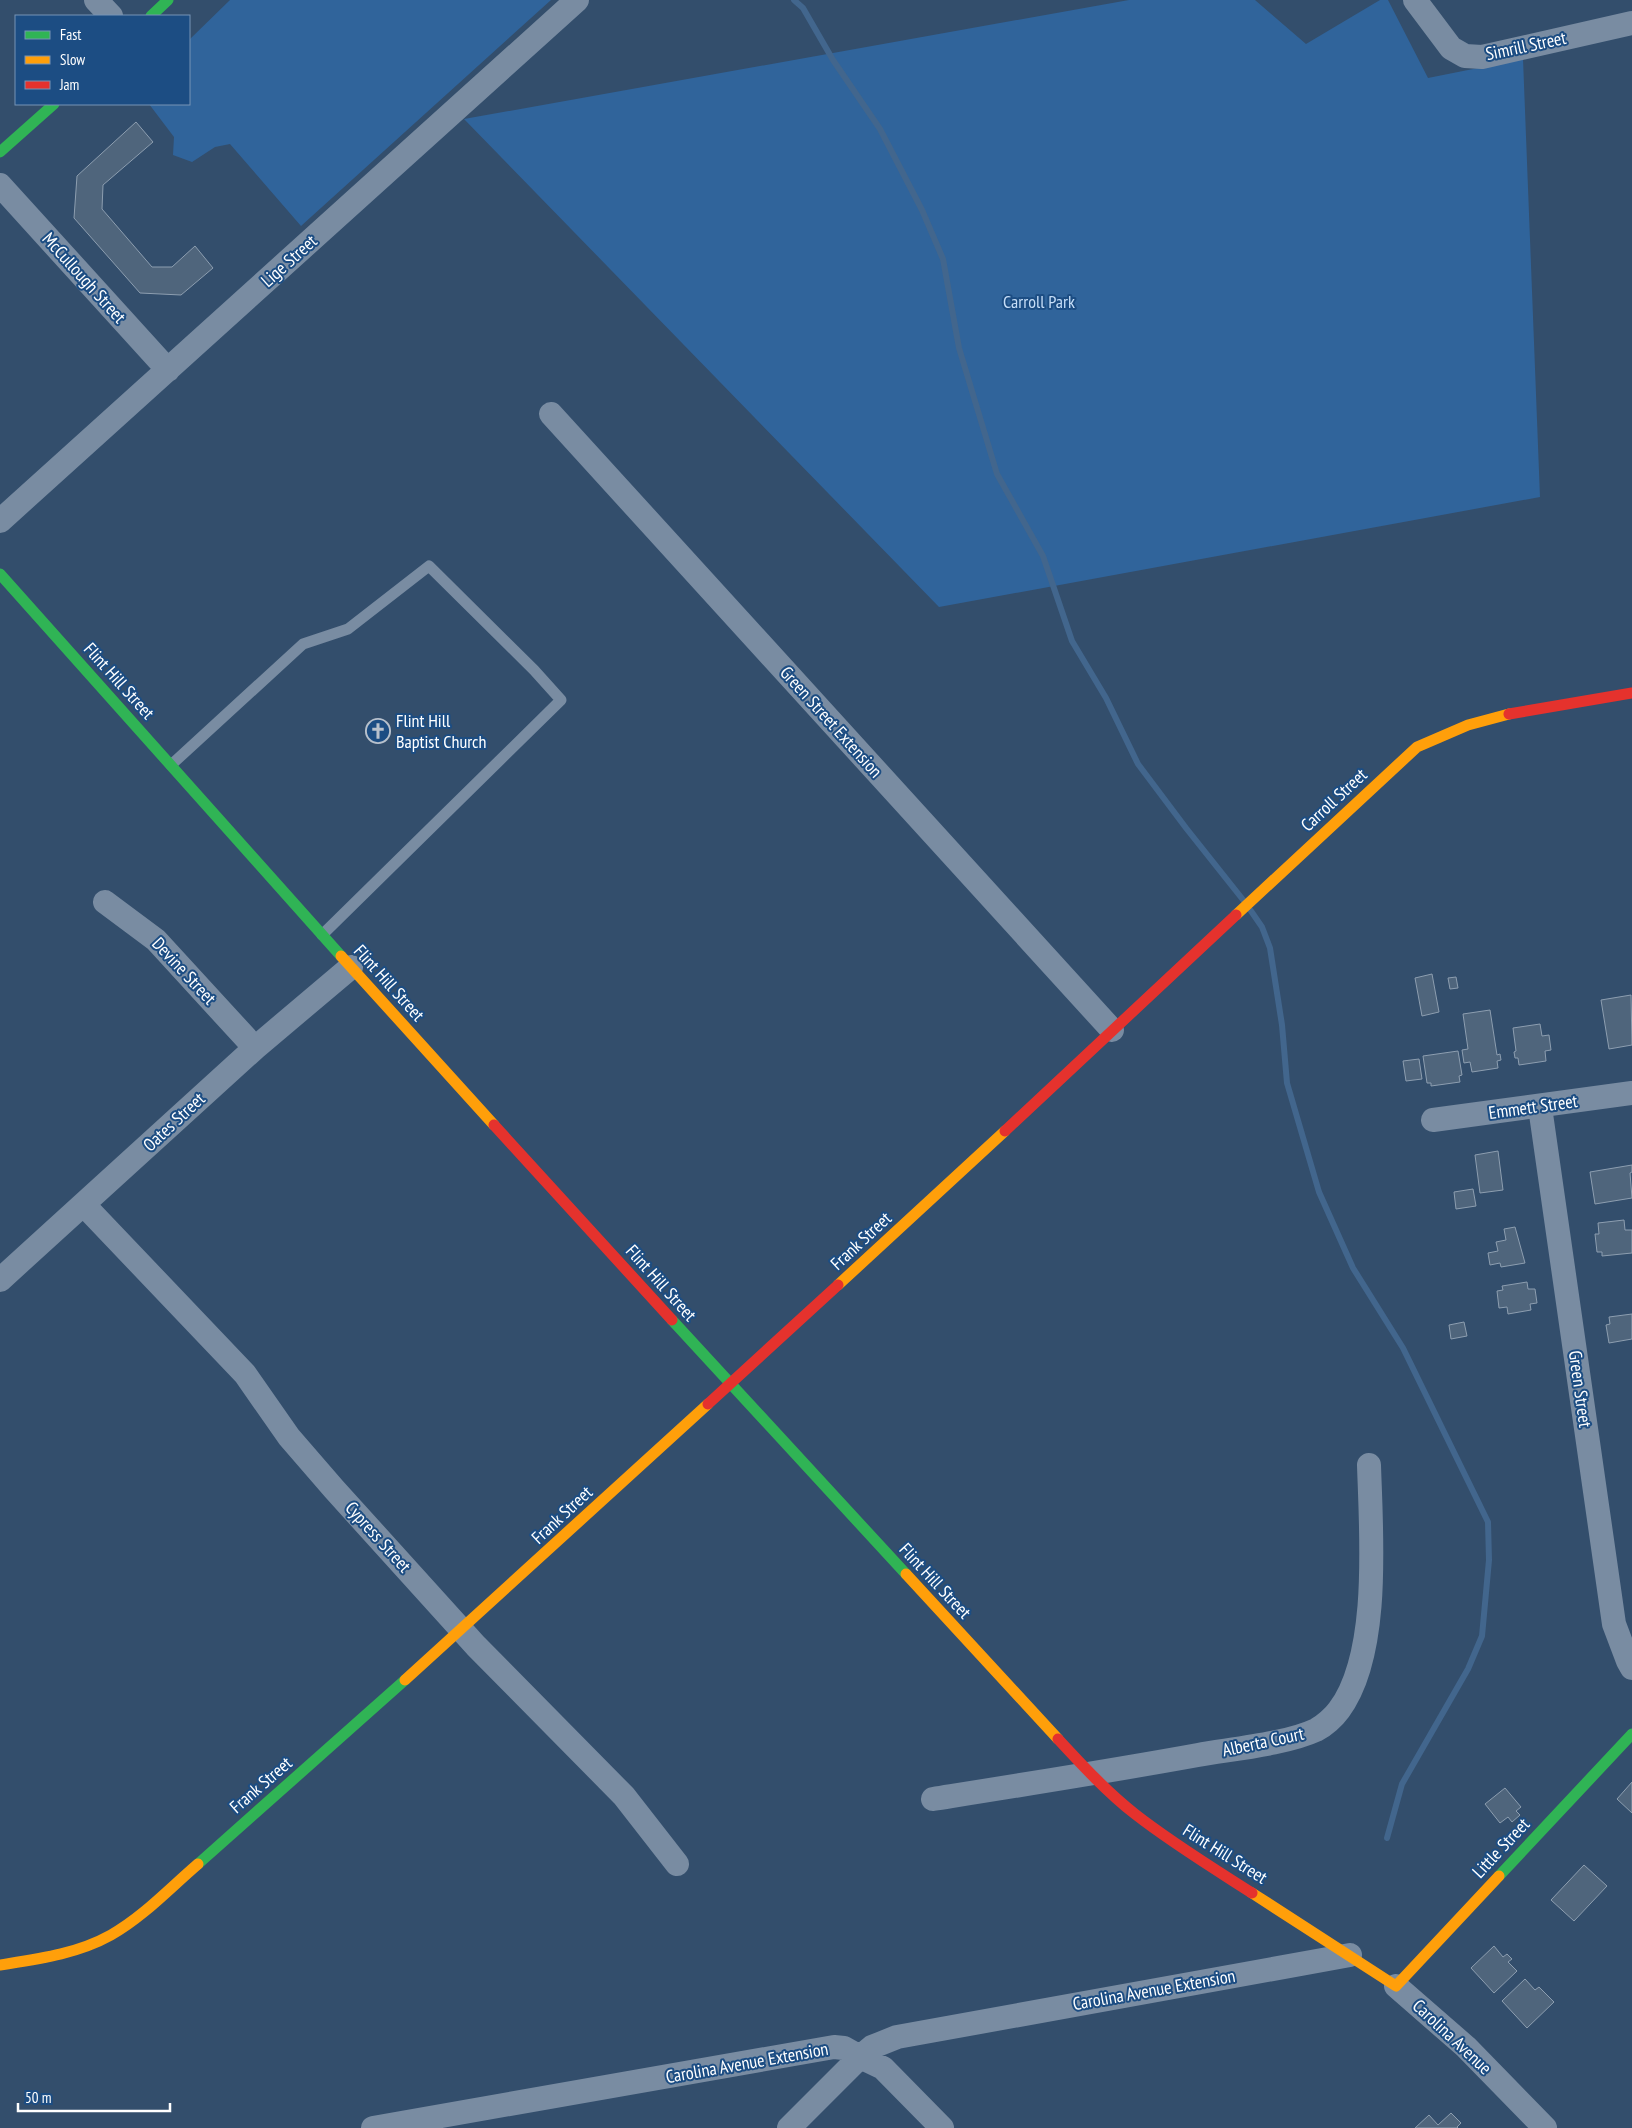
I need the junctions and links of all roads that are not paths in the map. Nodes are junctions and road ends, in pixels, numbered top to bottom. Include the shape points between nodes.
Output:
1 (96, 0) edge
2 (168, 0) edge
3 (577, 0) edge
4 (1415, 0) edge
5 (110, 15) edge
6 (152, 15) edge
7 (1632, 23) edge
8 (53, 105) edge
9 (0, 152) edge
10 (0, 184) edge
11 (168, 370) junction
12 (551, 414) dead end
13 (0, 521) edge
14 (0, 574) edge
15 (1632, 693) edge
16 (171, 765) junction
17 (105, 902) dead end
18 (322, 935) junction
19 (351, 967) junction
20 (1112, 1030) junction
21 (255, 1048) junction
22 (1632, 1093) edge
23 (1540, 1106) junction
24 (1433, 1120) dead end
25 (84, 1205) junction
26 (0, 1280) edge
27 (730, 1384) junction
28 (1369, 1465) dead end
29 (462, 1630) junction
30 (1632, 1668) edge
31 (1632, 1734) edge
32 (1092, 1775) junction
33 (933, 1799) dead end
34 (677, 1864) dead end
35 (1350, 1955) junction
36 (0, 1966) edge
37 (1396, 1986) junction
38 (860, 2057) junction
39 (373, 2128) edge
40 (789, 2128) edge
41 (942, 2128) edge
42 (1546, 2128) edge

1 - 5 street
2 - 6 main road
3 - 11 street, Lige Street
4 - 7 street, Simrill Street via 1451,48 1465,56 1482,57
8 - 9 main road
10 - 11 street, McCullough Street
11 - 13 street, Lige Street
12 - 20 street, Green Street Extension
14 - 16 main road, Flint Hill Street
15 - 20 main road, Carroll Street via 1511,713 1443,733 1417,747
16 - 18 main road, Flint Hill Street
16 - 18 lane via 303,644 348,629 429,566 554,692 561,700
17 - 21 street, Devine Street via 156,940
18 - 19 main road, Flint Hill Street
19 - 21 street, Oates Street
19 - 27 main road, Flint Hill Street
20 - 27 main road, Frank Street
21 - 25 street, Oates Street
22 - 23 street, Emmett Street
23 - 24 street, Emmett Street
23 - 30 street, Green Street via 1614,1624
25 - 26 street, Oates Street
25 - 29 street, Cypress Street via 245,1374 289,1437
27 - 29 main road, Frank Street
27 - 32 main road, Flint Hill Street
28 - 32 street, Alberta Court via 1372,1545 1368,1614 1358,1670 1339,1710 1318,1729 1303,1735
29 - 34 street, Cypress Street via 624,1796
29 - 36 main road, Frank Street via 136,1918 85,1947
31 - 37 main road, Little Street
32 - 33 street, Alberta Court
32 - 35 main road, Flint Hill Street via 1164,1836
35 - 37 main road, Carolina Avenue
35 - 38 street, Carolina Avenue Extension via 897,2036 872,2047
37 - 42 street, Carolina Avenue via 1466,2047
38 - 39 street, Carolina Avenue Extension via 844,2048 834,2048
38 - 40 street
38 - 41 street via 883,2068

